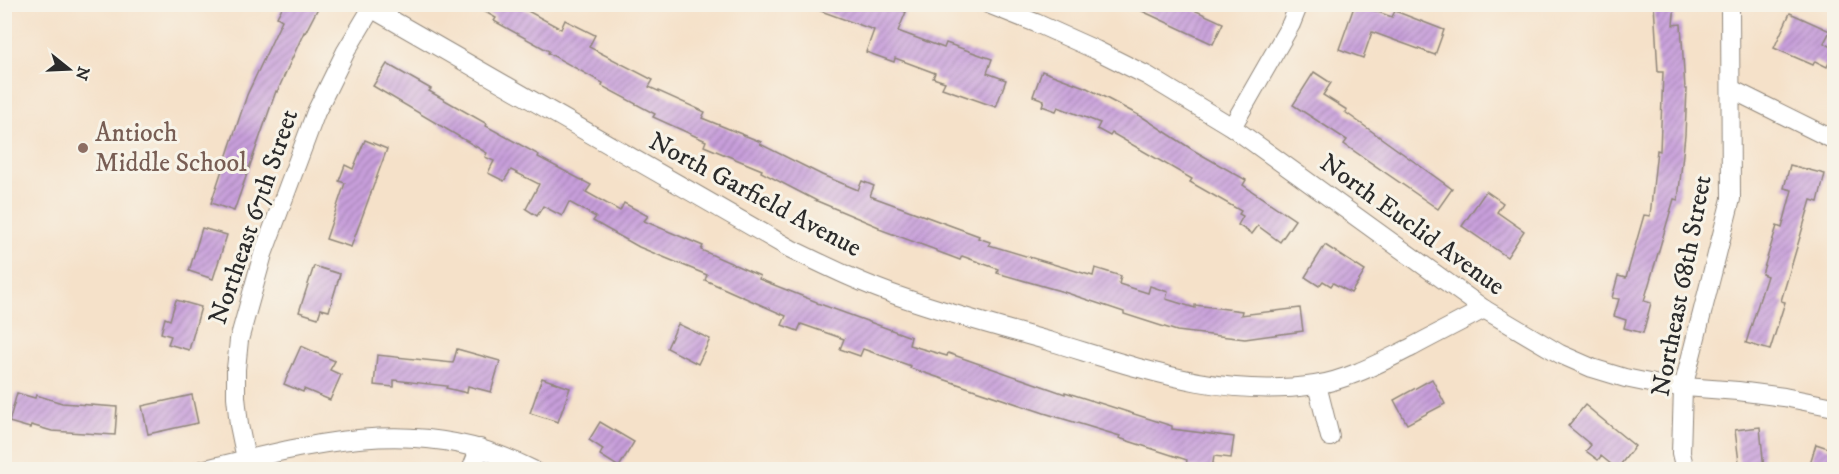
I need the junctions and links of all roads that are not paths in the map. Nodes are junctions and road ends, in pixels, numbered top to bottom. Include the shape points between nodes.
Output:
1 (988, 4) edge
2 (1299, 4) edge
3 (1730, 4) edge
4 (373, 6) edge
5 (1731, 89) junction
6 (1232, 127) junction
7 (1834, 140) edge
8 (1484, 309) junction
9 (1317, 385) junction
10 (1683, 388) junction
11 (1834, 407) edge
12 (1330, 438) dead end
13 (480, 448) junction
14 (246, 459) junction
15 (202, 470) edge
16 (471, 470) edge
17 (533, 470) edge
18 (1685, 470) edge

1 - 6 street, North Euclid Avenue via 1148,76
2 - 6 street
3 - 5 street, Northeast 68th Street
4 - 9 street, North Garfield Avenue via 791,249 865,283 960,316 1176,379 1267,390
4 - 14 street, Northeast 67th Street via 316,112 263,254 239,340 236,369 239,425
5 - 7 street
5 - 10 street, Northeast 68th Street via 1731,199
6 - 8 street, North Euclid Avenue
8 - 9 street, North Garfield Avenue via 1385,360
8 - 10 street, North Euclid Avenue via 1560,354 1592,368
9 - 12 street
10 - 11 street, North Euclid Avenue via 1761,394
10 - 18 street, Northeast 68th Street via 1681,453
13 - 14 street via 425,438 358,438
13 - 16 street
13 - 17 street
14 - 15 street

